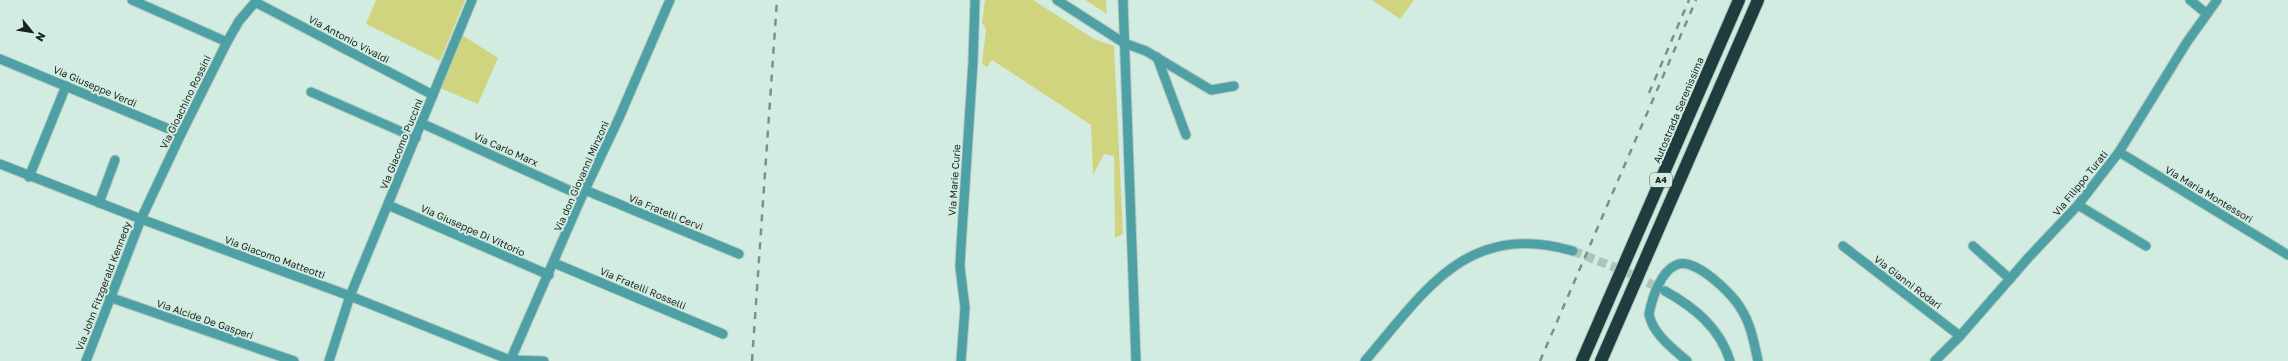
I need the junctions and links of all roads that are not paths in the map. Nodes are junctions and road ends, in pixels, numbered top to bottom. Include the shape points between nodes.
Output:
1 (132, 0) edge
2 (472, 0) edge
3 (670, 0) edge
4 (975, 0) edge
5 (979, 0) edge
6 (1057, 0) edge
7 (1123, 0) edge
8 (1739, 0) edge
9 (1758, 0) edge
10 (2190, 0) edge
11 (2217, 0) edge
12 (256, 1) edge
13 (976, 14) junction
14 (2207, 14) junction
15 (227, 42) junction
16 (1124, 43) junction
17 (1157, 58) junction
18 (0, 59) edge
19 (66, 86) junction
20 (1234, 86) dead end
21 (311, 92) dead end
22 (433, 95) junction
23 (421, 123) junction
24 (181, 134) junction
25 (1186, 135) dead end
26 (416, 138) junction
27 (2119, 152) junction
28 (115, 160) dead end
29 (0, 164) edge
30 (29, 177) junction
31 (583, 193) junction
32 (99, 203) junction
33 (388, 205) junction
34 (2078, 205) junction
35 (141, 219) junction
36 (1843, 246) dead end
37 (1973, 246) dead end
38 (2146, 246) dead end
39 (1573, 251) tunnel mouth
40 (739, 254) dead end
41 (2288, 256) edge
42 (554, 263) junction
43 (549, 275) junction
44 (2010, 278) junction
45 (1665, 291) tunnel mouth
46 (350, 296) junction
47 (109, 297) junction
48 (723, 334) dead end
49 (1960, 336) junction
50 (510, 360) edge
51 (86, 361) edge
52 (294, 361) edge
53 (329, 361) edge
54 (544, 361) edge
55 (961, 361) edge
56 (1136, 361) edge
57 (1365, 361) edge
58 (1582, 361) edge
59 (1601, 361) edge
60 (1687, 361) edge
61 (1730, 361) edge
62 (1758, 361) edge
63 (1935, 361) edge

1 - 15 street
2 - 22 street, Via Giacomo Puccini
3 - 31 street, Via don Giovanni Minzoni
4 - 13 street, Via Marie Curie
5 - 13 street
6 - 16 street
7 - 16 street
8 - 58 highway, Autostrada Serenissima / A4
9 - 59 highway, A4
10 - 14 street
11 - 14 street, Via Filippo Turati
12 - 15 street, Via Gioachino Rossini
12 - 22 street, Via Antonio Vivaldi
13 - 55 street, Via Marie Curie via 960,267 965,308
14 - 27 street, Via Filippo Turati via 2186,42
15 - 24 street, Via Gioachino Rossini
16 - 17 street
16 - 56 street
17 - 20 street via 1211,90
17 - 25 street
18 - 19 street, Via Giuseppe Verdi
19 - 24 street, Via Giuseppe Verdi
19 - 30 street
21 - 26 street
22 - 23 street, Via Giacomo Puccini
23 - 26 street, Via Giacomo Puccini
23 - 31 street, Via Carlo Marx
24 - 35 street, Via Gioachino Rossini
26 - 33 street, Via Giacomo Puccini
27 - 34 street, Via Filippo Turati
27 - 41 street, Via Maria Montessori
28 - 32 street
29 - 30 street, Via Giacomo Matteotti
30 - 32 street, Via Giacomo Matteotti
31 - 40 street, Via Fratelli Cervi
31 - 42 street, Via don Giovanni Minzoni
32 - 35 street, Via Giacomo Matteotti
33 - 43 street, Via Giuseppe Di Vittorio
33 - 46 street, Via Giacomo Puccini
34 - 38 street
34 - 44 street, Via Filippo Turati
35 - 46 street, Via Giacomo Matteotti
35 - 47 street, Via John Fitzgerald Kennedy
36 - 49 street, Via Gianni Rodari
37 - 44 street
39 - 57 street via 1525,242 1506,244 1473,254 1456,263 1439,277
42 - 43 street, Via don Giovanni Minzoni
42 - 48 street, Via Fratelli Rosselli
43 - 50 street, Via don Giovanni Minzoni
44 - 49 street, Via Filippo Turati
45 - 61 street via 1704,318
46 - 50 street, Via Giacomo Matteotti
46 - 53 street, Via Giacomo Puccini
47 - 51 street, Via John Fitzgerald Kennedy
47 - 52 street, Via Alcide De Gasperi
49 - 63 street, Via Filippo Turati
50 - 54 street, Via Giacomo Matteotti
60 - 62 street via 1666,342 1652,323 1649,314 1663,277 1668,270 1678,264 1701,271 1733,297 1750,326

